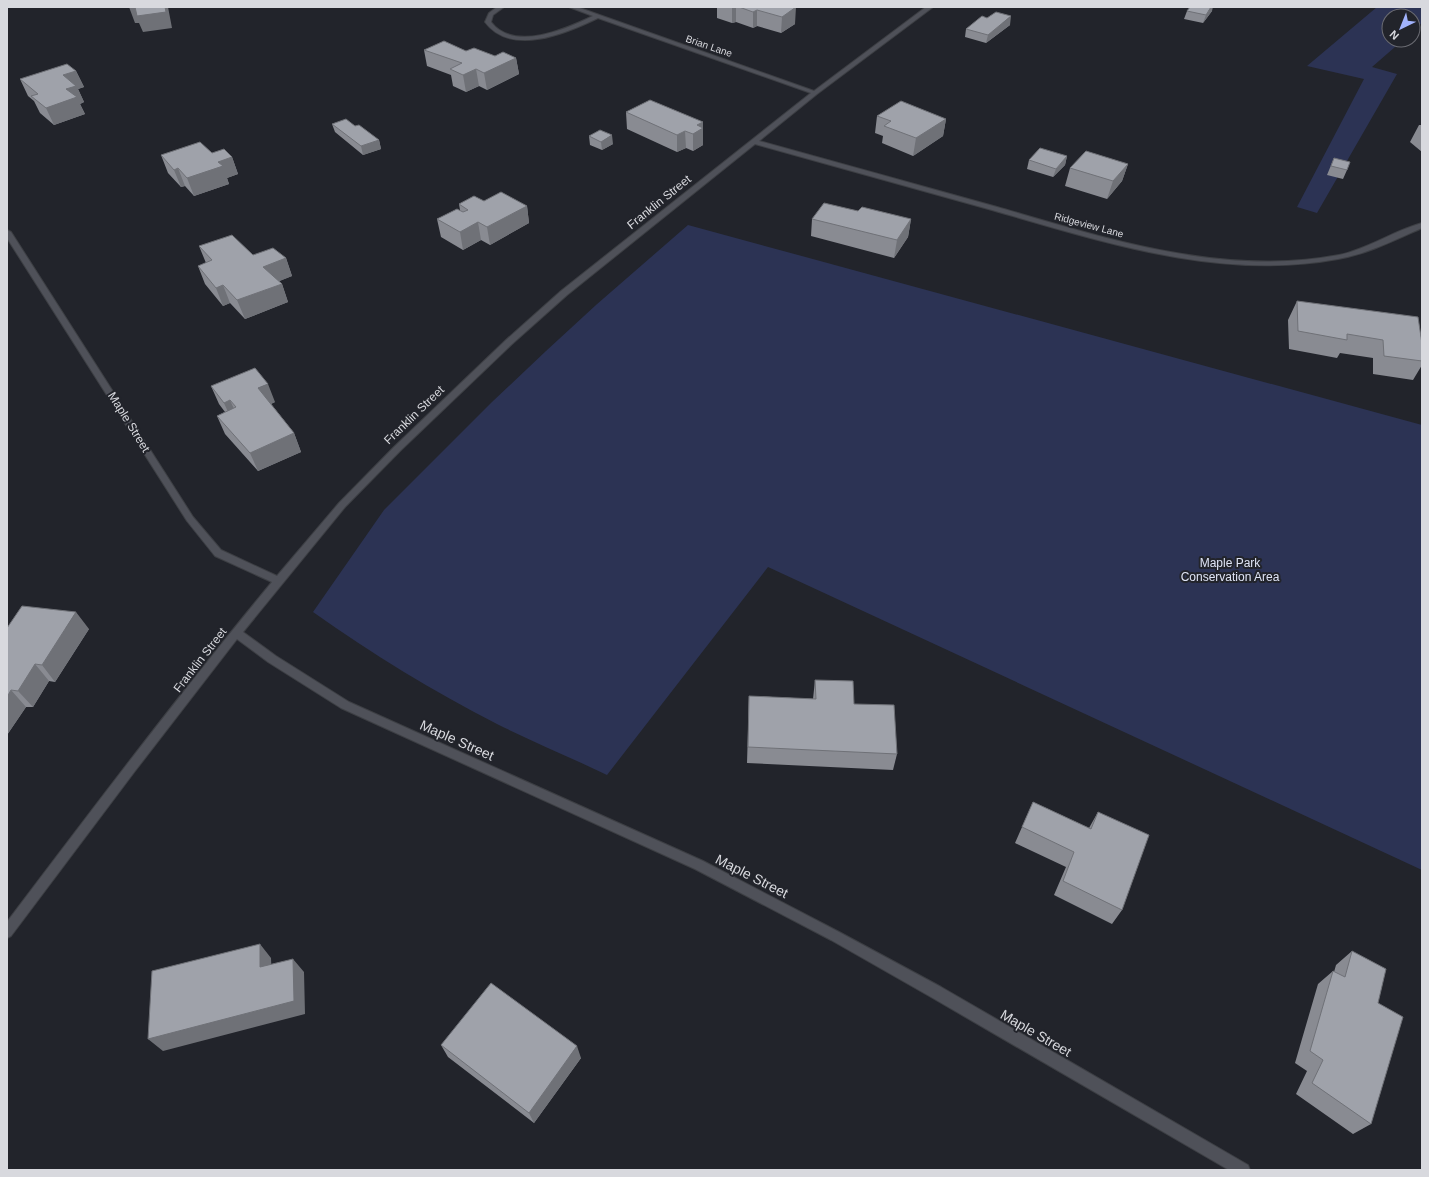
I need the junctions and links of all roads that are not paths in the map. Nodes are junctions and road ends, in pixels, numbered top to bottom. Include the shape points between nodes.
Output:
1 (501, 7) edge
2 (572, 7) edge
3 (930, 7) edge
4 (598, 16) junction
5 (815, 93) junction
6 (754, 142) junction
7 (1422, 224) edge
8 (7, 232) edge
9 (279, 581) junction
10 (236, 633) junction
11 (7, 932) edge
12 (1243, 1170) edge

1 - 4 street via 491,14 488,22 490,26 505,35 523,38 551,35
2 - 4 street, Brian Lane
3 - 5 street, Franklin Street
4 - 5 street, Brian Lane
5 - 6 street, Franklin Street
6 - 7 street, Ridgeview Lane via 1070,230 1158,252 1201,259 1251,263 1338,257 1370,248
6 - 9 street, Franklin Street via 564,293 509,342 396,449 342,505
8 - 9 street, Maple Street via 190,519 218,553
9 - 10 street, Franklin Street
10 - 11 street, Franklin Street
10 - 12 street, Maple Street via 345,705 699,865 835,936

